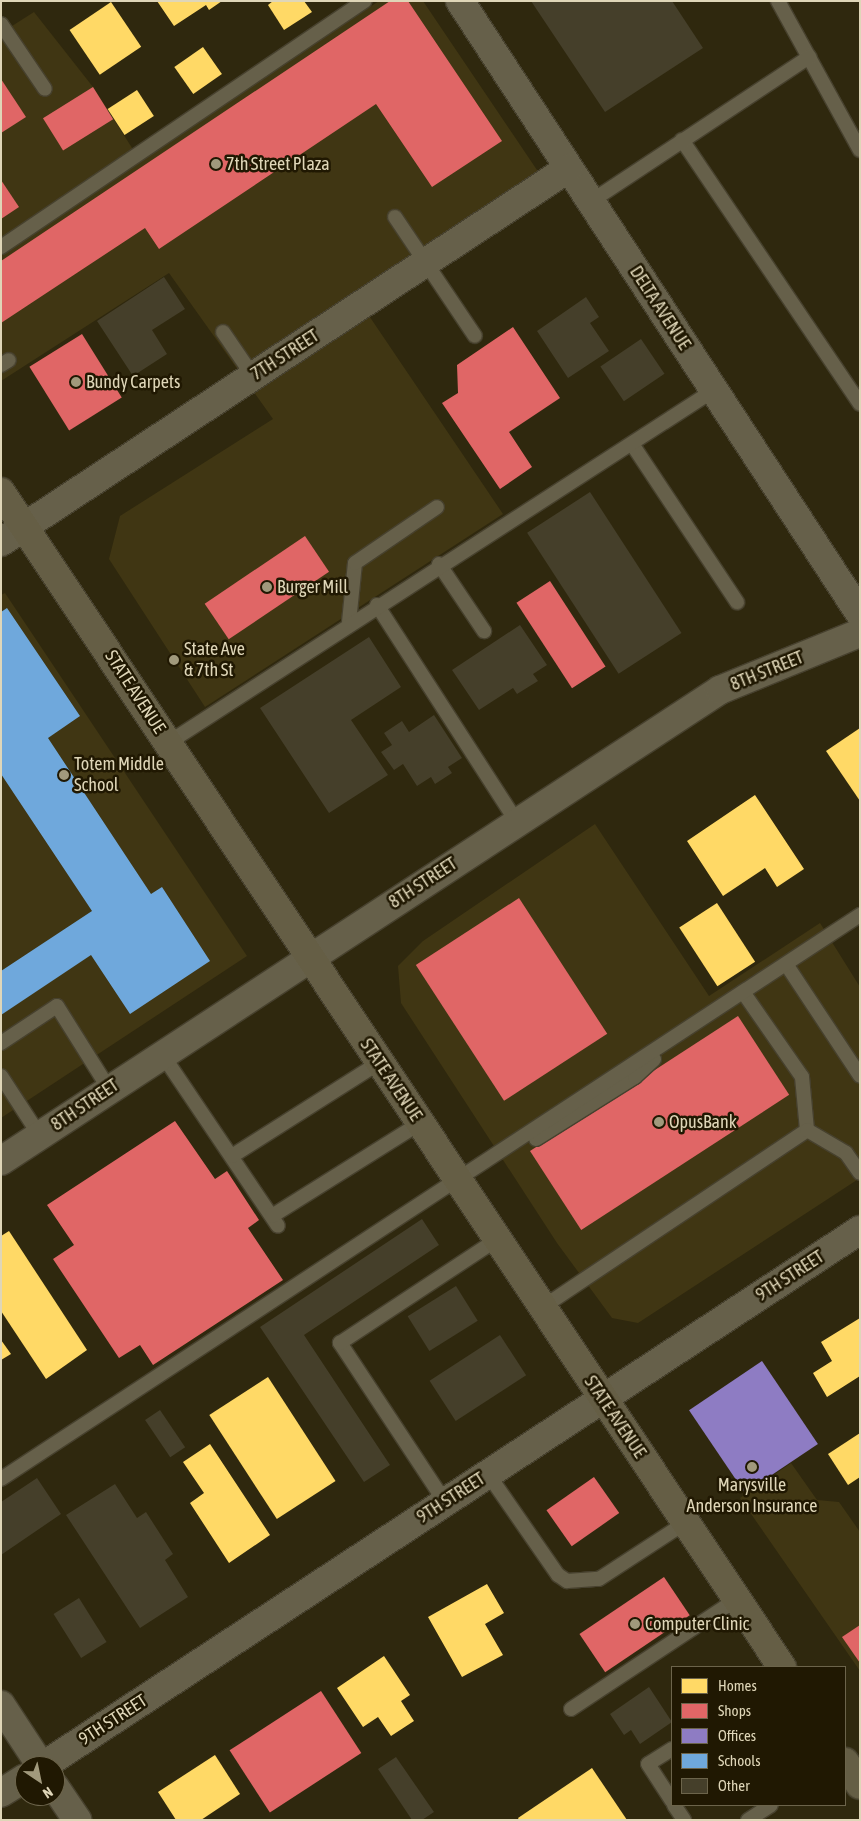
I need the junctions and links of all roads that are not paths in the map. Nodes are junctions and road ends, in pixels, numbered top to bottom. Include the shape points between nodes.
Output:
1 (365, 1) edge
2 (460, 1) edge
3 (778, 1) edge
4 (1, 24) edge
5 (809, 57) junction
6 (45, 89) dead end
7 (682, 140) junction
8 (860, 150) edge
9 (569, 168) junction
10 (590, 202) junction
11 (395, 217) dead end
12 (1, 247) edge
13 (426, 262) junction
14 (223, 332) dead end
15 (475, 336) dead end
16 (253, 376) junction
17 (714, 390) junction
18 (860, 404) edge
19 (632, 444) junction
20 (1, 492) edge
21 (437, 508) dead end
22 (25, 526) junction
23 (1, 542) edge
24 (439, 564) junction
25 (737, 602) dead end
26 (377, 604) junction
27 (860, 614) edge
28 (349, 622) junction
29 (484, 630) dead end
30 (860, 633) edge
31 (168, 743) junction
32 (516, 822) junction
33 (860, 915) edge
34 (310, 956) junction
35 (786, 964) junction
36 (743, 992) junction
37 (1, 1043) edge
38 (162, 1054) junction
39 (380, 1062) junction
40 (1, 1076) edge
41 (860, 1076) edge
42 (109, 1089) junction
43 (420, 1123) junction
44 (807, 1130) junction
45 (40, 1136) junction
46 (232, 1156) junction
47 (1, 1161) edge
48 (860, 1173) edge
49 (458, 1180) junction
50 (860, 1230) edge
51 (498, 1239) junction
52 (542, 1307) junction
53 (603, 1398) junction
54 (488, 1474) junction
55 (1, 1479) edge
56 (445, 1502) junction
57 (686, 1522) junction
58 (736, 1599) junction
59 (781, 1666) edge
60 (1, 1705) edge
61 (571, 1709) dead end
62 (671, 1750) edge
63 (35, 1756) edge
64 (57, 1756) edge
65 (846, 1764) edge
66 (15, 1784) edge
67 (860, 1785) edge
68 (1, 1793) edge
69 (671, 1800) edge
70 (65, 1802) edge
71 (675, 1806) edge
72 (769, 1806) edge
73 (77, 1820) edge
74 (684, 1820) edge
75 (748, 1820) edge

1 - 12 lane
2 - 9 street, DELTA AVENUE
3 - 5 lane
4 - 6 lane
5 - 7 lane
5 - 8 lane
7 - 10 lane
7 - 18 lane
9 - 10 street, DELTA AVENUE
9 - 13 street, 7TH STREET
10 - 17 street, DELTA AVENUE
11 - 13 lane
13 - 15 lane
13 - 16 street, 7TH STREET
14 - 16 lane
16 - 22 street, 7TH STREET
17 - 19 lane
17 - 27 street, DELTA AVENUE
19 - 24 lane
19 - 25 lane
20 - 22 main road, STATE AVENUE
21 - 28 lane via 356,563
22 - 23 street, 7TH STREET
22 - 31 main road, STATE AVENUE
24 - 26 lane
24 - 29 lane
26 - 28 lane
26 - 32 lane
28 - 31 lane
30 - 32 street, 8TH STREET via 720,690
31 - 34 main road, STATE AVENUE
32 - 34 street, 8TH STREET
33 - 35 lane
34 - 38 street, 8TH STREET
34 - 39 main road, STATE AVENUE
35 - 36 lane
35 - 41 lane
36 - 44 lane via 802,1077
36 - 49 lane via 676,1037 635,1077 541,1138 514,1144
37 - 42 lane via 57,1006
38 - 42 street, 8TH STREET
38 - 46 lane
39 - 43 main road, STATE AVENUE
39 - 46 lane
40 - 45 lane
42 - 45 street, 8TH STREET
43 - 46 lane via 275,1221
43 - 49 main road, STATE AVENUE
44 - 48 lane via 846,1153
44 - 52 lane
45 - 47 street, 8TH STREET
49 - 51 main road, STATE AVENUE
49 - 55 lane
50 - 53 street, 9TH STREET
51 - 52 main road, STATE AVENUE
51 - 56 lane via 340,1343
52 - 53 main road, STATE AVENUE
53 - 54 street, 9TH STREET
53 - 57 main road, STATE AVENUE
54 - 56 street, 9TH STREET
54 - 57 lane via 553,1569 567,1581 599,1579
56 - 64 street, 9TH STREET
57 - 58 main road, STATE AVENUE
58 - 59 main road, STATE AVENUE
58 - 61 lane
60 - 63 street
62 - 69 lane via 648,1764
65 - 67 main road
66 - 68 street
70 - 73 street
71 - 74 lane
72 - 75 lane

